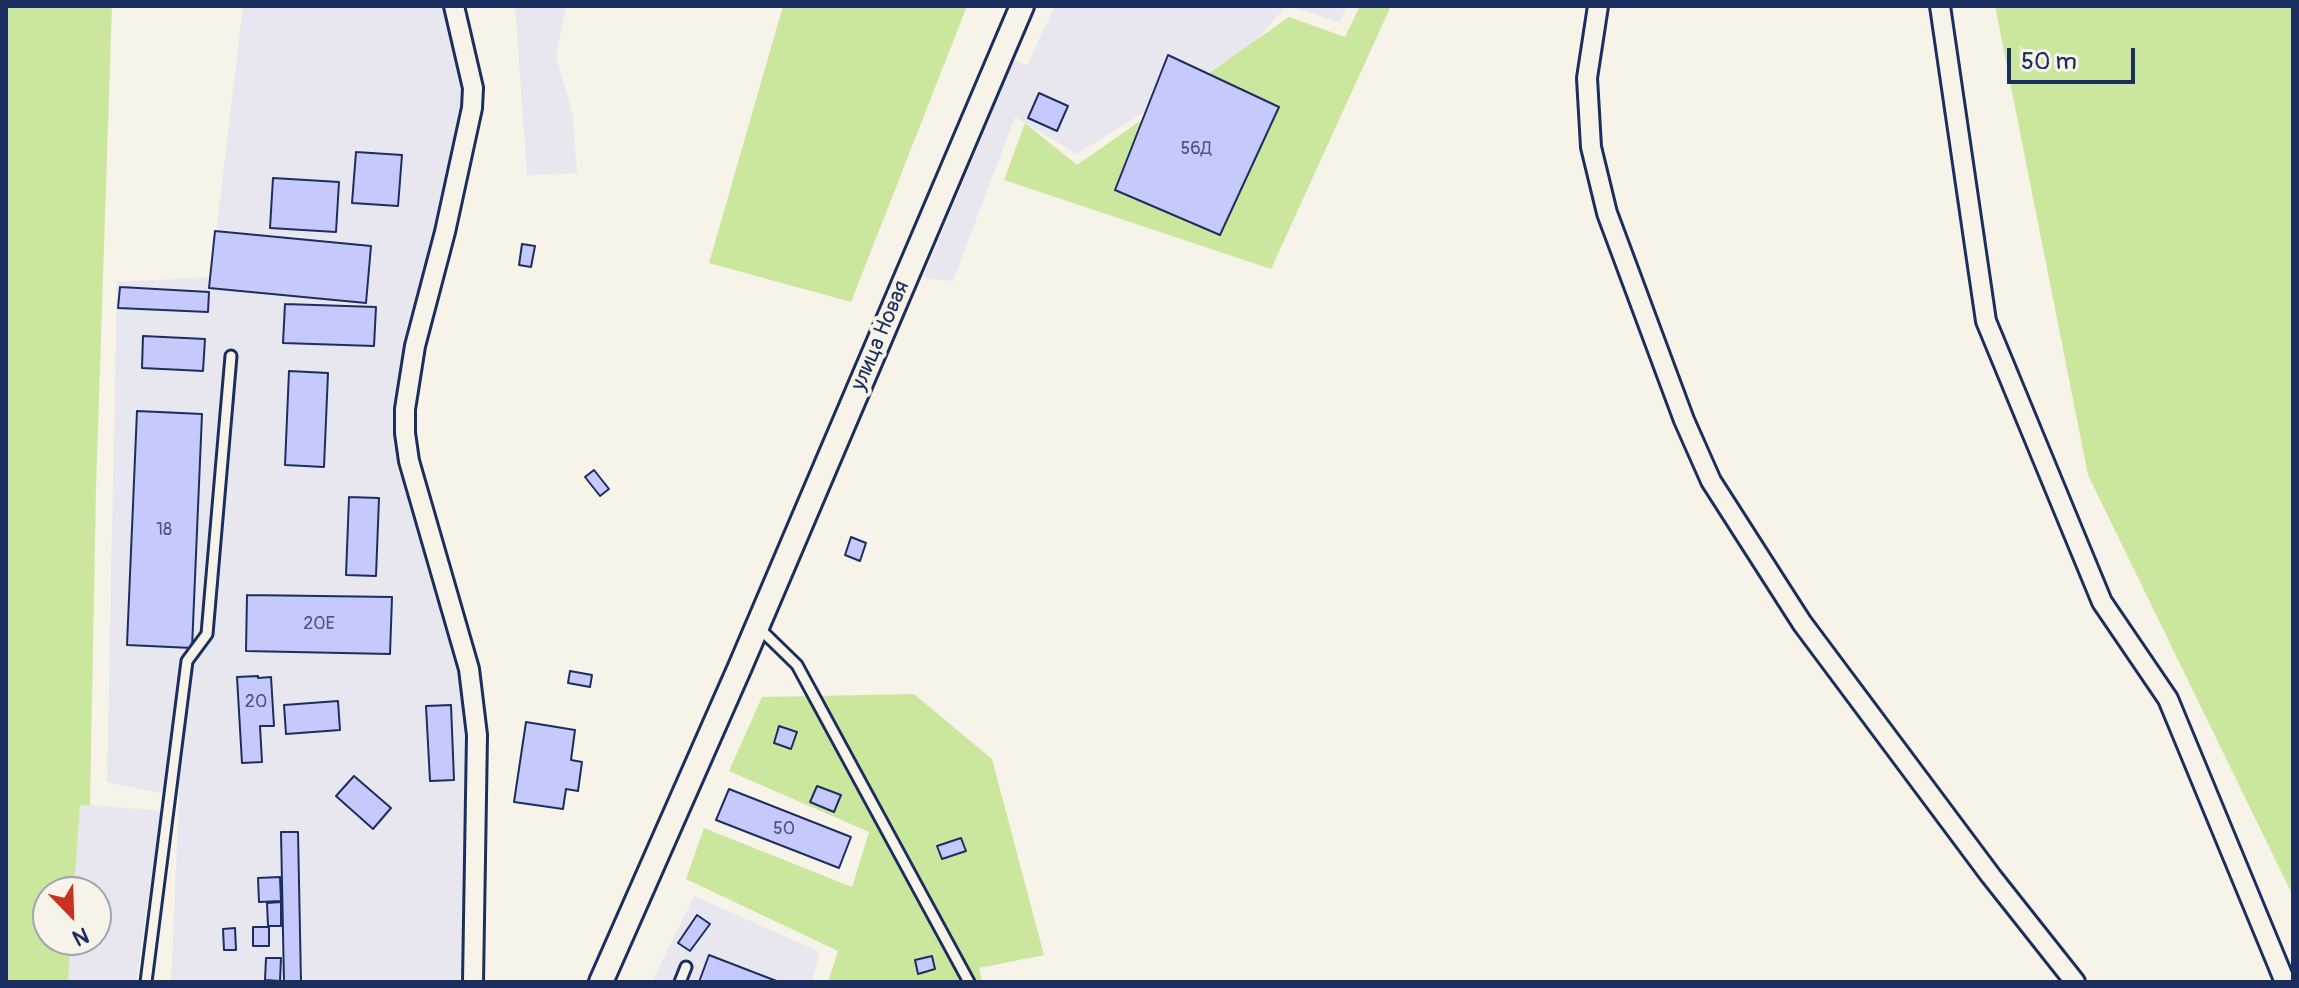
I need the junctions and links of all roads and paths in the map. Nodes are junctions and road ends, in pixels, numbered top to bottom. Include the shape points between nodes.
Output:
1 (454, 6) edge
2 (1022, 6) edge
3 (1598, 6) edge
4 (1940, 6) edge
5 (231, 356) dead end
6 (757, 626) junction
7 (686, 967) dead end
8 (146, 982) edge
9 (473, 982) edge
10 (601, 982) edge
11 (680, 982) edge
12 (969, 982) edge
13 (2075, 982) edge
14 (2285, 982) edge

1 - 9 street via 473,88 472,108 415,346 405,433 469,669 476,722
2 - 6 street, улица Новая
3 - 13 street via 1587,78 1591,147 1607,213 1711,481 1802,623
4 - 14 street via 1986,321 2102,602 2168,699
5 - 8 lane via 207,634 187,661
6 - 10 street, улица Новая
6 - 12 lane via 797,665
7 - 11 lane

